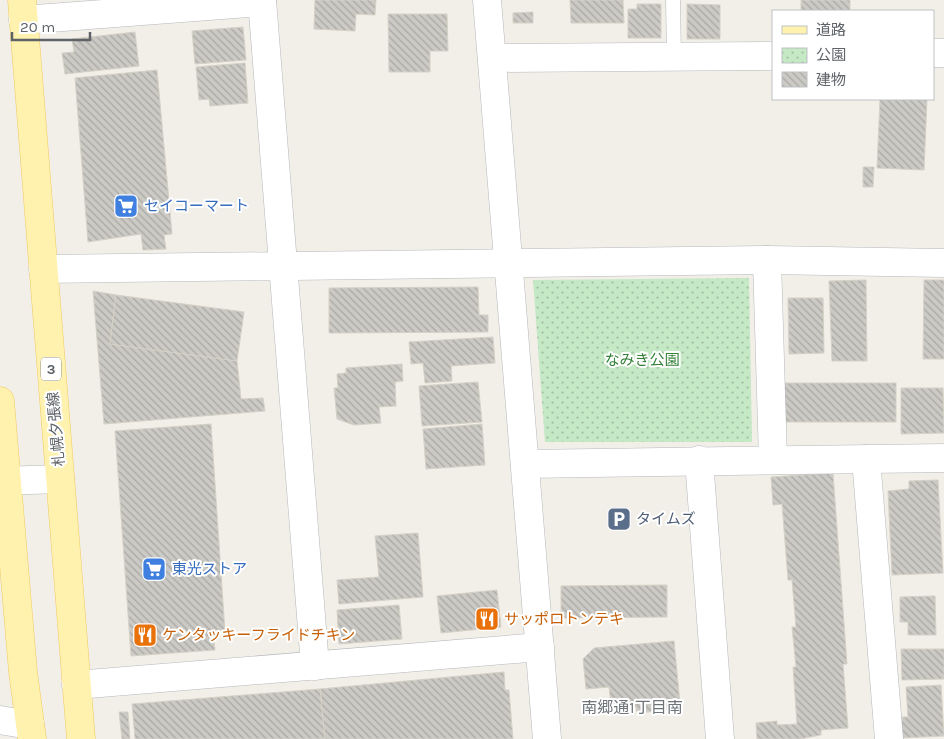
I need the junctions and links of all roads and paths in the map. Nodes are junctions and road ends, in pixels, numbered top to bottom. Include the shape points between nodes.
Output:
1 (488, 0) edge
2 (673, 0) edge
3 (262, 1) edge
4 (22, 10) edge
5 (772, 56) edge
6 (674, 57) junction
7 (492, 58) junction
8 (767, 260) junction
9 (944, 263) edge
10 (509, 264) junction
11 (283, 266) junction
12 (43, 269) junction
13 (0, 401) edge
14 (944, 458) edge
15 (866, 459) junction
16 (699, 460) junction
17 (773, 460) junction
18 (525, 464) junction
19 (60, 479) junction
20 (3, 481) edge
21 (540, 647) junction
22 (315, 666) junction
23 (76, 685) junction
24 (0, 720) edge
25 (31, 732) edge
26 (80, 739) edge
27 (547, 739) edge
28 (720, 739) edge
29 (889, 739) edge

1 - 7 street
2 - 6 lane
3 - 4 street
3 - 11 street
4 - 12 main road, 札幌夕張線 / 3
5 - 6 street
6 - 7 street
7 - 10 street
8 - 9 street
8 - 10 street
8 - 17 street
10 - 11 street
10 - 18 street
11 - 12 street
11 - 22 street
12 - 19 main road, 札幌夕張線 / 3
13 - 20 main road
14 - 15 street
15 - 17 street
15 - 29 street
16 - 17 street
16 - 18 street
16 - 28 street
18 - 21 street
19 - 20 street
19 - 23 main road, 札幌夕張線 / 3
20 - 25 main road
21 - 22 street
21 - 27 street
22 - 23 street
23 - 26 main road, 札幌夕張線 / 3
24 - 25 street

